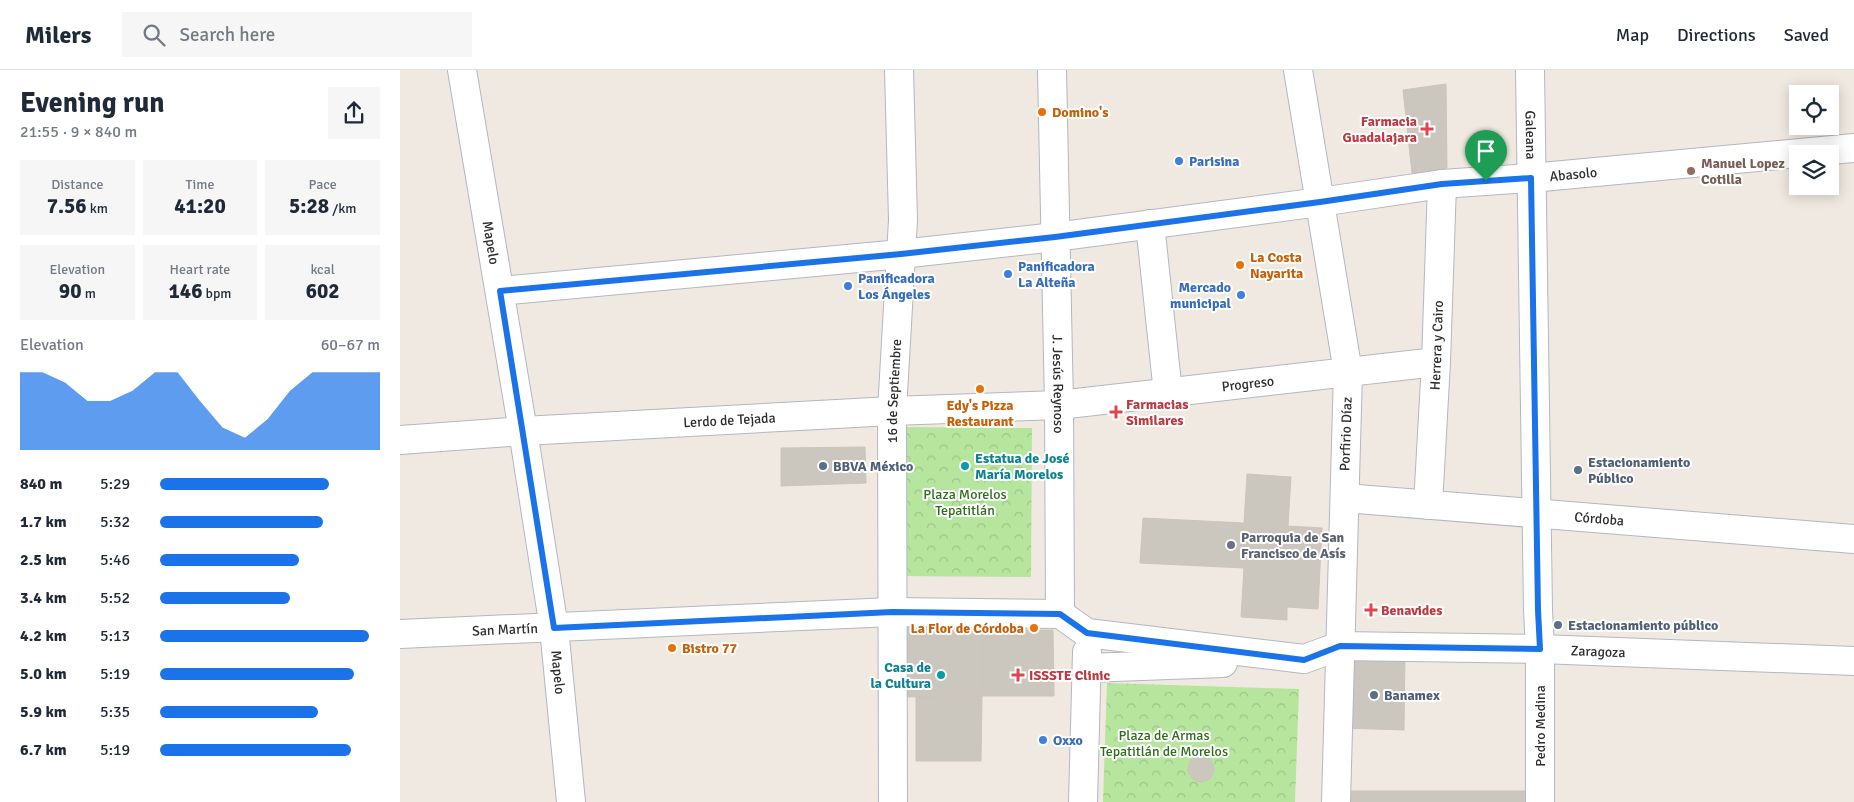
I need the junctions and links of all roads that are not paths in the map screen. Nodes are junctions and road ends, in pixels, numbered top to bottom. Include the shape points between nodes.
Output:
1 (462, 70) edge
2 (899, 70) edge
3 (1052, 70) edge
4 (1298, 70) edge
5 (1530, 70) edge
6 (1854, 148) edge
7 (1531, 178) junction
8 (1442, 184) junction
9 (1320, 202) junction
10 (1150, 224) junction
11 (1055, 237) junction
12 (901, 254) junction
13 (500, 291) junction
14 (1436, 362) junction
15 (1348, 372) junction
16 (1168, 393) junction
17 (1059, 405) junction
18 (892, 410) junction
19 (523, 431) junction
20 (400, 440) edge
21 (1344, 498) junction
22 (1428, 505) junction
23 (1537, 514) junction
24 (1854, 540) edge
25 (892, 612) junction
26 (1060, 614) junction
27 (554, 628) junction
28 (1087, 633) junction
29 (400, 634) edge
30 (1340, 646) junction
31 (1540, 649) junction
32 (1304, 660) junction
33 (1854, 661) edge
34 (1087, 668) junction
35 (571, 802) edge
36 (893, 802) edge
37 (1083, 802) edge
38 (1336, 802) edge
39 (1540, 802) edge

1 - 13 street, Mapelo
2 - 12 street, 16 de Septiembre
3 - 11 street, J. Jesús Reynoso
4 - 9 street, Porfirio Díaz
5 - 7 street, Galeana
6 - 7 street, Abasolo
7 - 8 street, Abasolo
7 - 23 street, Galeana
8 - 9 street, Abasolo
8 - 14 street, Herrera y Cairo
9 - 10 street, Abasolo
9 - 15 street, Porfirio Díaz
10 - 11 street, Abasolo
10 - 16 street
11 - 12 street, Abasolo
11 - 17 street, J. Jesús Reynoso
12 - 13 street, Abasolo
12 - 18 street, 16 de Septiembre
13 - 19 street, Mapelo
14 - 15 street, Progreso
14 - 22 street, Herrera y Cairo
15 - 16 street, Progreso
15 - 21 street, Porfirio Díaz
16 - 17 street, Progreso
17 - 18 street, Lerdo de Tejada
17 - 26 street, J. Jesús Reynoso
18 - 19 street, Lerdo de Tejada
18 - 25 street, 16 de Septiembre
19 - 20 street, Lerdo de Tejada
19 - 27 street, Mapelo
21 - 22 street, Córdoba
21 - 30 street, Porfirio Díaz
22 - 23 street, Córdoba
23 - 24 street, Córdoba
23 - 31 street, Galeana
25 - 26 street, San Martín
25 - 27 street, San Martín
25 - 36 street, 16 de Septiembre
26 - 28 street
27 - 29 street, San Martín
27 - 35 street, Mapelo
28 - 32 street
28 - 34 street
30 - 31 street, Zaragoza
30 - 32 street
30 - 38 street, Porfirio Díaz
31 - 33 street, Zaragoza
31 - 39 street, Pedro Medina
32 - 34 street
34 - 37 street

